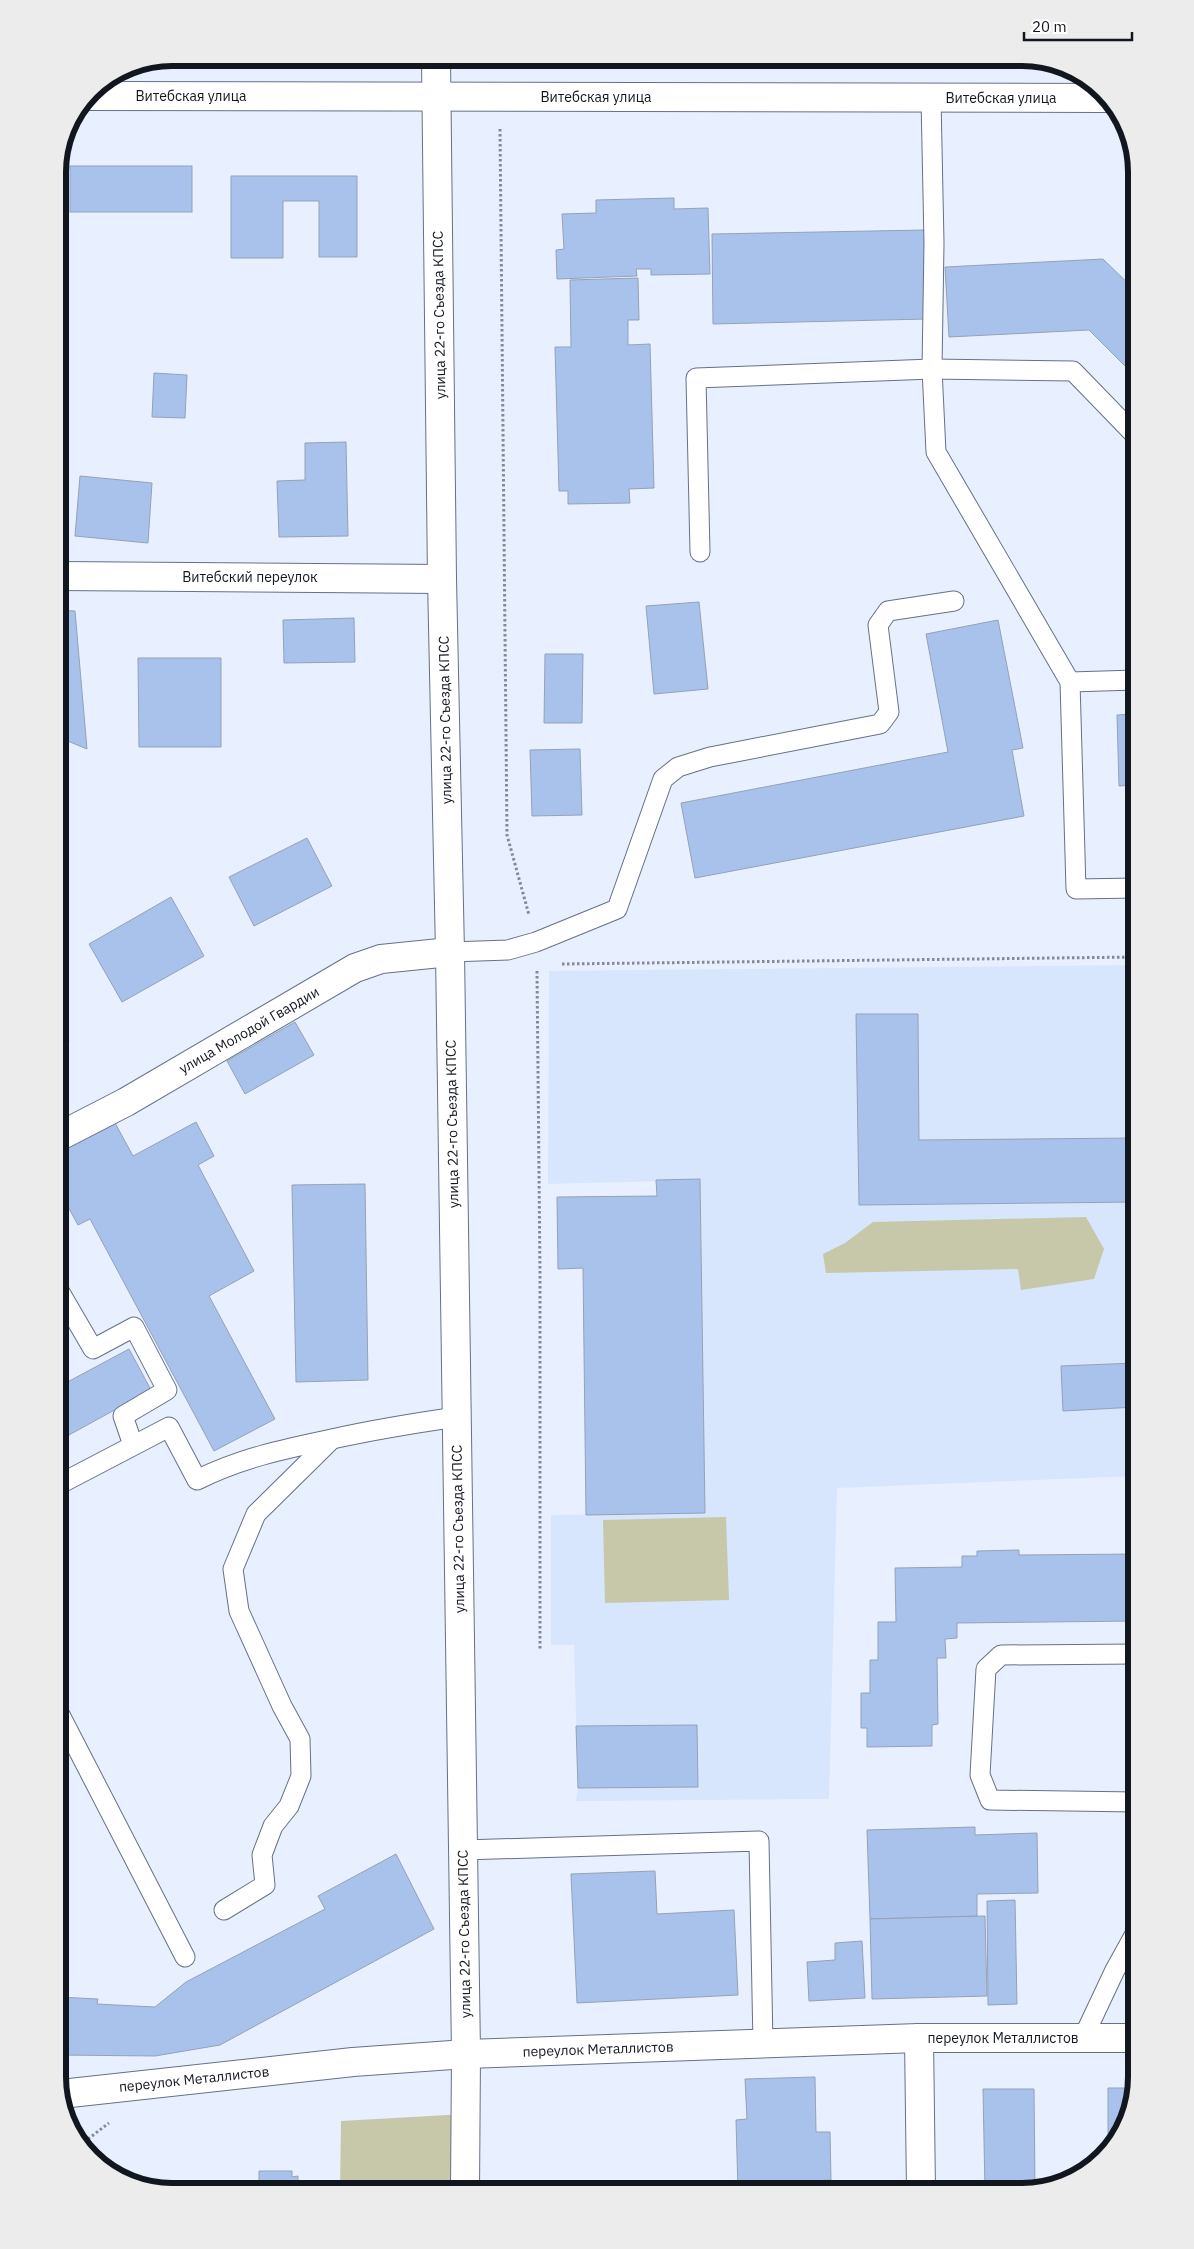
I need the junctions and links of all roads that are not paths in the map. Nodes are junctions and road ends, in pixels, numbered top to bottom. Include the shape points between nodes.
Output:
1 (436, 66) edge
2 (98, 96) edge
3 (437, 96) junction
4 (931, 98) junction
5 (1098, 98) edge
6 (932, 369) junction
7 (1128, 428) edge
8 (700, 552) dead end
9 (66, 576) edge
10 (442, 579) junction
11 (954, 601) dead end
12 (1128, 680) edge
13 (1070, 682) junction
14 (1128, 888) edge
15 (450, 952) junction
16 (66, 1133) edge
17 (66, 1303) edge
18 (457, 1417) junction
19 (332, 1439) junction
20 (133, 1445) junction
21 (66, 1481) edge
22 (1128, 1654) edge
23 (66, 1726) edge
24 (1128, 1802) edge
25 (463, 1850) junction
26 (224, 1910) dead end
27 (1128, 1946) edge
28 (185, 1957) dead end
29 (919, 2038) junction
30 (1083, 2038) junction
31 (1128, 2038) edge
32 (763, 2044) junction
33 (466, 2054) junction
34 (67, 2093) edge
35 (465, 2183) edge
36 (922, 2183) edge

1 - 3 street, улица 22-го Съезда КПСС
2 - 3 street, Витебская улица
3 - 4 street, Витебская улица
3 - 10 street, улица 22-го Съезда КПСС
4 - 5 street, Витебская улица
4 - 6 lane
6 - 7 lane via 1073,371
6 - 8 lane via 696,378
6 - 13 lane via 936,452
9 - 10 street, Витебский переулок
10 - 15 street, улица 22-го Съезда КПСС
11 - 15 lane via 888,612 878,626 889,712 880,724 710,757 678,767 663,779 617,909 508,950
12 - 13 lane
13 - 14 lane via 1076,889
15 - 16 street, улица Молодой Гвардии via 381,959 355,968 126,1102
15 - 18 street, улица 22-го Съезда КПСС
17 - 20 lane via 92,1349 134,1327 167,1390 123,1416
18 - 19 lane via 380,1428
18 - 25 street, улица 22-го Съезда КПСС
19 - 20 lane via 280,1448 221,1468 197,1480 169,1426
19 - 26 lane via 256,1514 233,1570 239,1611 300,1739 301,1776 289,1806 273,1826 262,1855 265,1885
20 - 21 lane
22 - 24 lane via 1001,1655 986,1669 980,1775 990,1800
23 - 28 lane
25 - 32 lane via 759,1841
25 - 33 street, улица 22-го Съезда КПСС
27 - 30 lane
29 - 30 street, переулок Металлистов
29 - 32 street, переулок Металлистов
29 - 36 street
30 - 31 street, переулок Металлистов
32 - 33 street, переулок Металлистов
33 - 34 street, переулок Металлистов via 353,2062
33 - 35 street, улица 22-го Съезда КПСС

